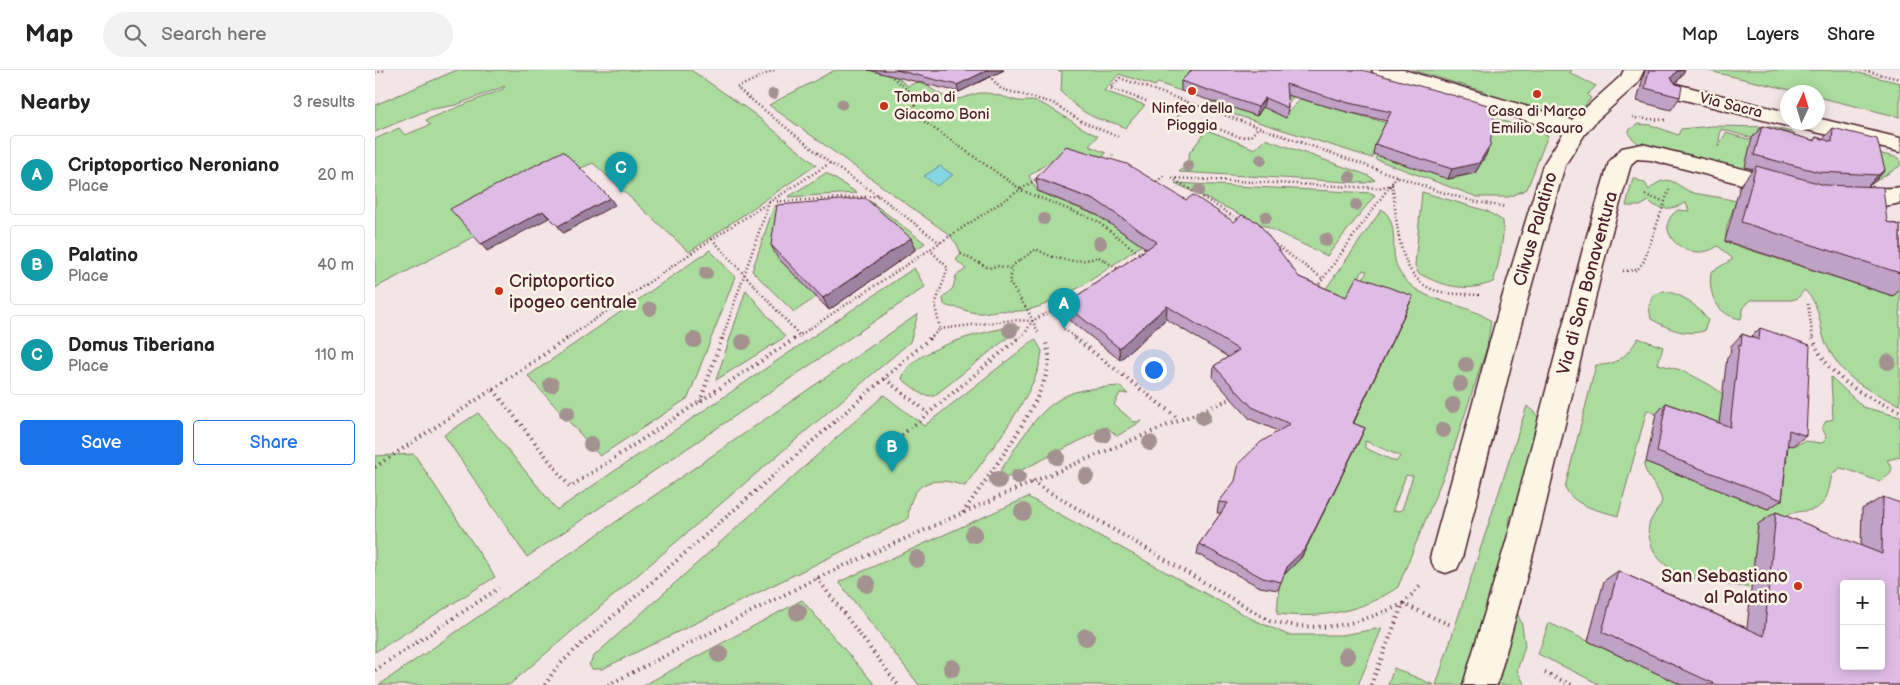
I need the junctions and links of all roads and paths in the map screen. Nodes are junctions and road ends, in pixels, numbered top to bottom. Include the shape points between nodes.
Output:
1 (385, 70) edge
2 (774, 70) edge
3 (883, 70) edge
4 (984, 70) edge
5 (1382, 70) edge
6 (1690, 70) edge
7 (1861, 70) edge
8 (375, 73) edge
9 (1634, 76) edge
10 (1900, 79) edge
11 (1146, 101) dead end
12 (1188, 103) junction
13 (1780, 117) edge
14 (1213, 127) dead end
15 (1825, 127) edge
16 (1168, 128) dead end
17 (1257, 129) junction
18 (1577, 129) junction
19 (1118, 136) dead end
20 (1900, 146) edge
21 (1113, 155) dead end
22 (829, 163) junction
23 (1105, 166) edge
24 (1164, 176) dead end
25 (1397, 176) junction
26 (1039, 178) edge
27 (1392, 185) junction
28 (1158, 190) edge
29 (1023, 191) junction
30 (1900, 195) edge
31 (879, 196) junction
32 (769, 202) junction
33 (1095, 210) edge
34 (1539, 210) junction
35 (1088, 217) junction
36 (1246, 224) edge
37 (1655, 227) dead end
38 (1262, 234) edge
39 (712, 239) junction
40 (1153, 239) edge
41 (940, 243) junction
42 (930, 250) junction
43 (961, 254) dead end
44 (1140, 254) junction
45 (1133, 259) edge
46 (1125, 264) edge
47 (1009, 268) junction
48 (1118, 269) junction
49 (1619, 271) dead end
50 (1110, 274) edge
51 (743, 275) junction
52 (1323, 280) junction
53 (1313, 293) edge
54 (1515, 298) junction
55 (1073, 300) edge
56 (1808, 304) dead end
57 (1032, 321) junction
58 (940, 329) junction
59 (1064, 329) dead end
60 (1038, 332) dead end
61 (801, 336) junction
62 (1046, 342) dead end
63 (885, 379) junction
64 (493, 389) junction
65 (1241, 395) edge
66 (700, 402) junction
67 (1900, 411) edge
68 (927, 412) junction
69 (1179, 419) junction
70 (885, 449) dead end
71 (375, 466) edge
72 (1032, 482) junction
73 (963, 513) junction
74 (1446, 558) joint
75 (817, 578) junction
76 (499, 588) dead end
77 (1403, 604) junction
78 (1453, 626) dead end
79 (375, 670) edge
80 (1545, 673) dead end
81 (545, 685) edge
82 (608, 685) edge
83 (898, 685) edge
84 (1371, 685) edge
85 (1480, 685) edge
86 (1571, 685) edge

1 - 8 path
2 - 22 path via 737,88
3 - 29 path via 918,98 912,113
4 - 19 path via 1001,89 1053,103 1081,121
5 - 18 street
6 - 13 street, Via Sacra via 1681,92
7 - 10 path
9 - 18 street, Clivus Palatino
11 - 12 path via 1110,88 1120,78
12 - 16 path
12 - 17 path
14 - 17 path via 1240,137 1251,136
15 - 20 street
17 - 25 path
18 - 34 street, Clivus Palatino via 1554,165
21 - 23 path
22 - 31 path
22 - 32 path
24 - 28 path via 1151,185
25 - 27 path
25 - 34 path via 1495,206
26 - 29 path
27 - 36 path via 1378,188 1172,178
27 - 52 path
27 - 54 path, Clivus Palatino via 1406,262 1410,274 1418,282 1447,293
29 - 35 path
29 - 41 path
30 - 85 street, Via di San Bonaventura via 1887,198 1816,195 1651,152 1633,152 1621,159 1595,249 1524,532
31 - 32 path
31 - 41 path
32 - 39 path
32 - 51 path
33 - 35 path
34 - 54 street, Clivus Palatino
35 - 44 path via 1115,233
37 - 49 path via 1644,261 1637,270
38 - 52 path
39 - 51 path
39 - 64 path
40 - 44 path
41 - 42 path
42 - 58 path via 947,268 933,316
42 - 61 path
43 - 47 path via 989,268
44 - 45 path
46 - 48 path
47 - 48 path via 1036,249 1070,262 1085,262 1099,257
47 - 57 path via 1012,272 1009,282 1029,310
48 - 50 path
51 - 61 path
51 - 66 path
52 - 53 path
54 - 74 street
55 - 57 path
56 - 67 path via 1815,344 1823,358 1868,398
57 - 58 path via 1013,320
57 - 60 path
57 - 68 path via 1026,332
58 - 63 path
59 - 69 path
61 - 66 path
62 - 73 path via 1049,360 1046,374 1030,409
63 - 68 path
63 - 81 path via 578,647 556,668
64 - 66 path via 570,487
64 - 71 path
65 - 69 path
68 - 70 path
69 - 72 path
72 - 73 path
72 - 77 path via 1271,621 1325,628
73 - 75 path
74 - 77 path
75 - 82 path
75 - 83 path
76 - 79 path
77 - 78 path
77 - 84 path
80 - 86 path

